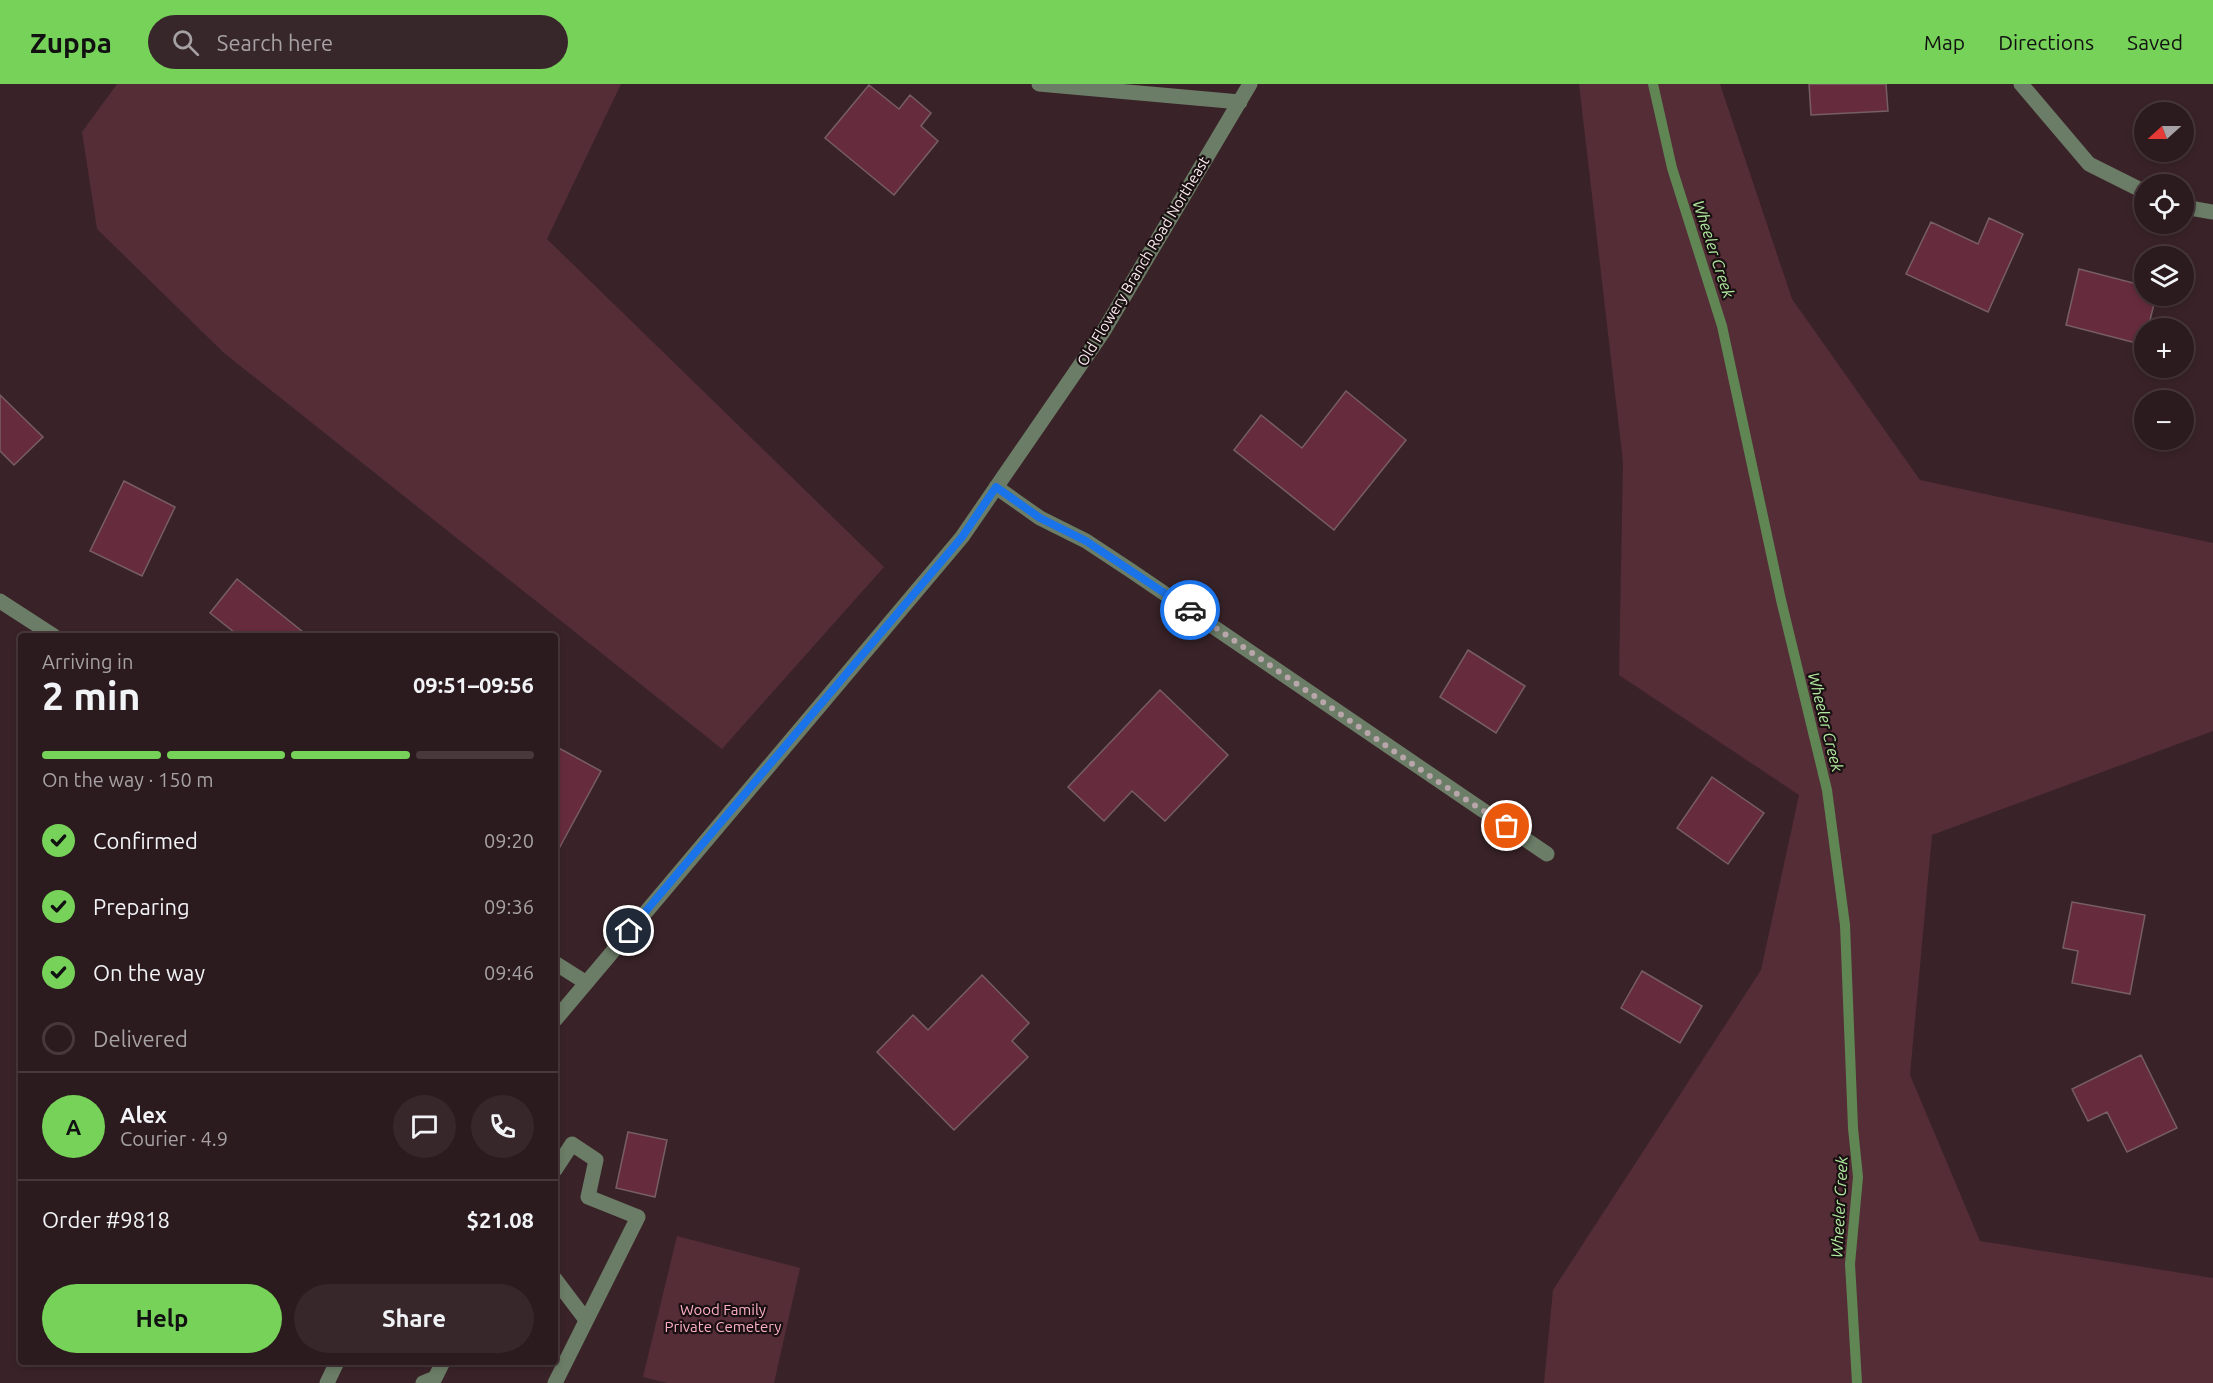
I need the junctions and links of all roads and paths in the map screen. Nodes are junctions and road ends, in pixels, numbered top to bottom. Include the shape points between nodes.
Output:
1 (1039, 84) edge
2 (1250, 84) edge
3 (2021, 84) edge
4 (1240, 102) junction
5 (2134, 186) edge
6 (2194, 209) edge
7 (2213, 212) edge
8 (996, 487) junction
9 (0, 601) edge
10 (49, 633) edge
11 (1547, 854) dead end
12 (558, 965) edge
13 (585, 982) junction
14 (558, 1016) edge
15 (558, 1165) edge
16 (558, 1283) edge
17 (586, 1320) junction
18 (336, 1365) edge
19 (442, 1365) edge
20 (327, 1383) edge
21 (423, 1383) edge
22 (555, 1383) edge

1 - 4 street
2 - 4 street, Old Flowery Branch Road Northeast
3 - 5 street via 2089,164
4 - 8 street, Old Flowery Branch Road Northeast via 1103,332
6 - 7 street
8 - 11 street via 1040,518 1086,541 1130,570
8 - 13 street, Old Flowery Branch Road Northeast via 962,537
9 - 10 street
12 - 13 street
13 - 14 street, Old Flowery Branch Road Northeast
15 - 17 street via 572,1144 596,1160 588,1197 638,1217
16 - 17 street
17 - 22 street
18 - 20 street
19 - 21 street via 435,1378

